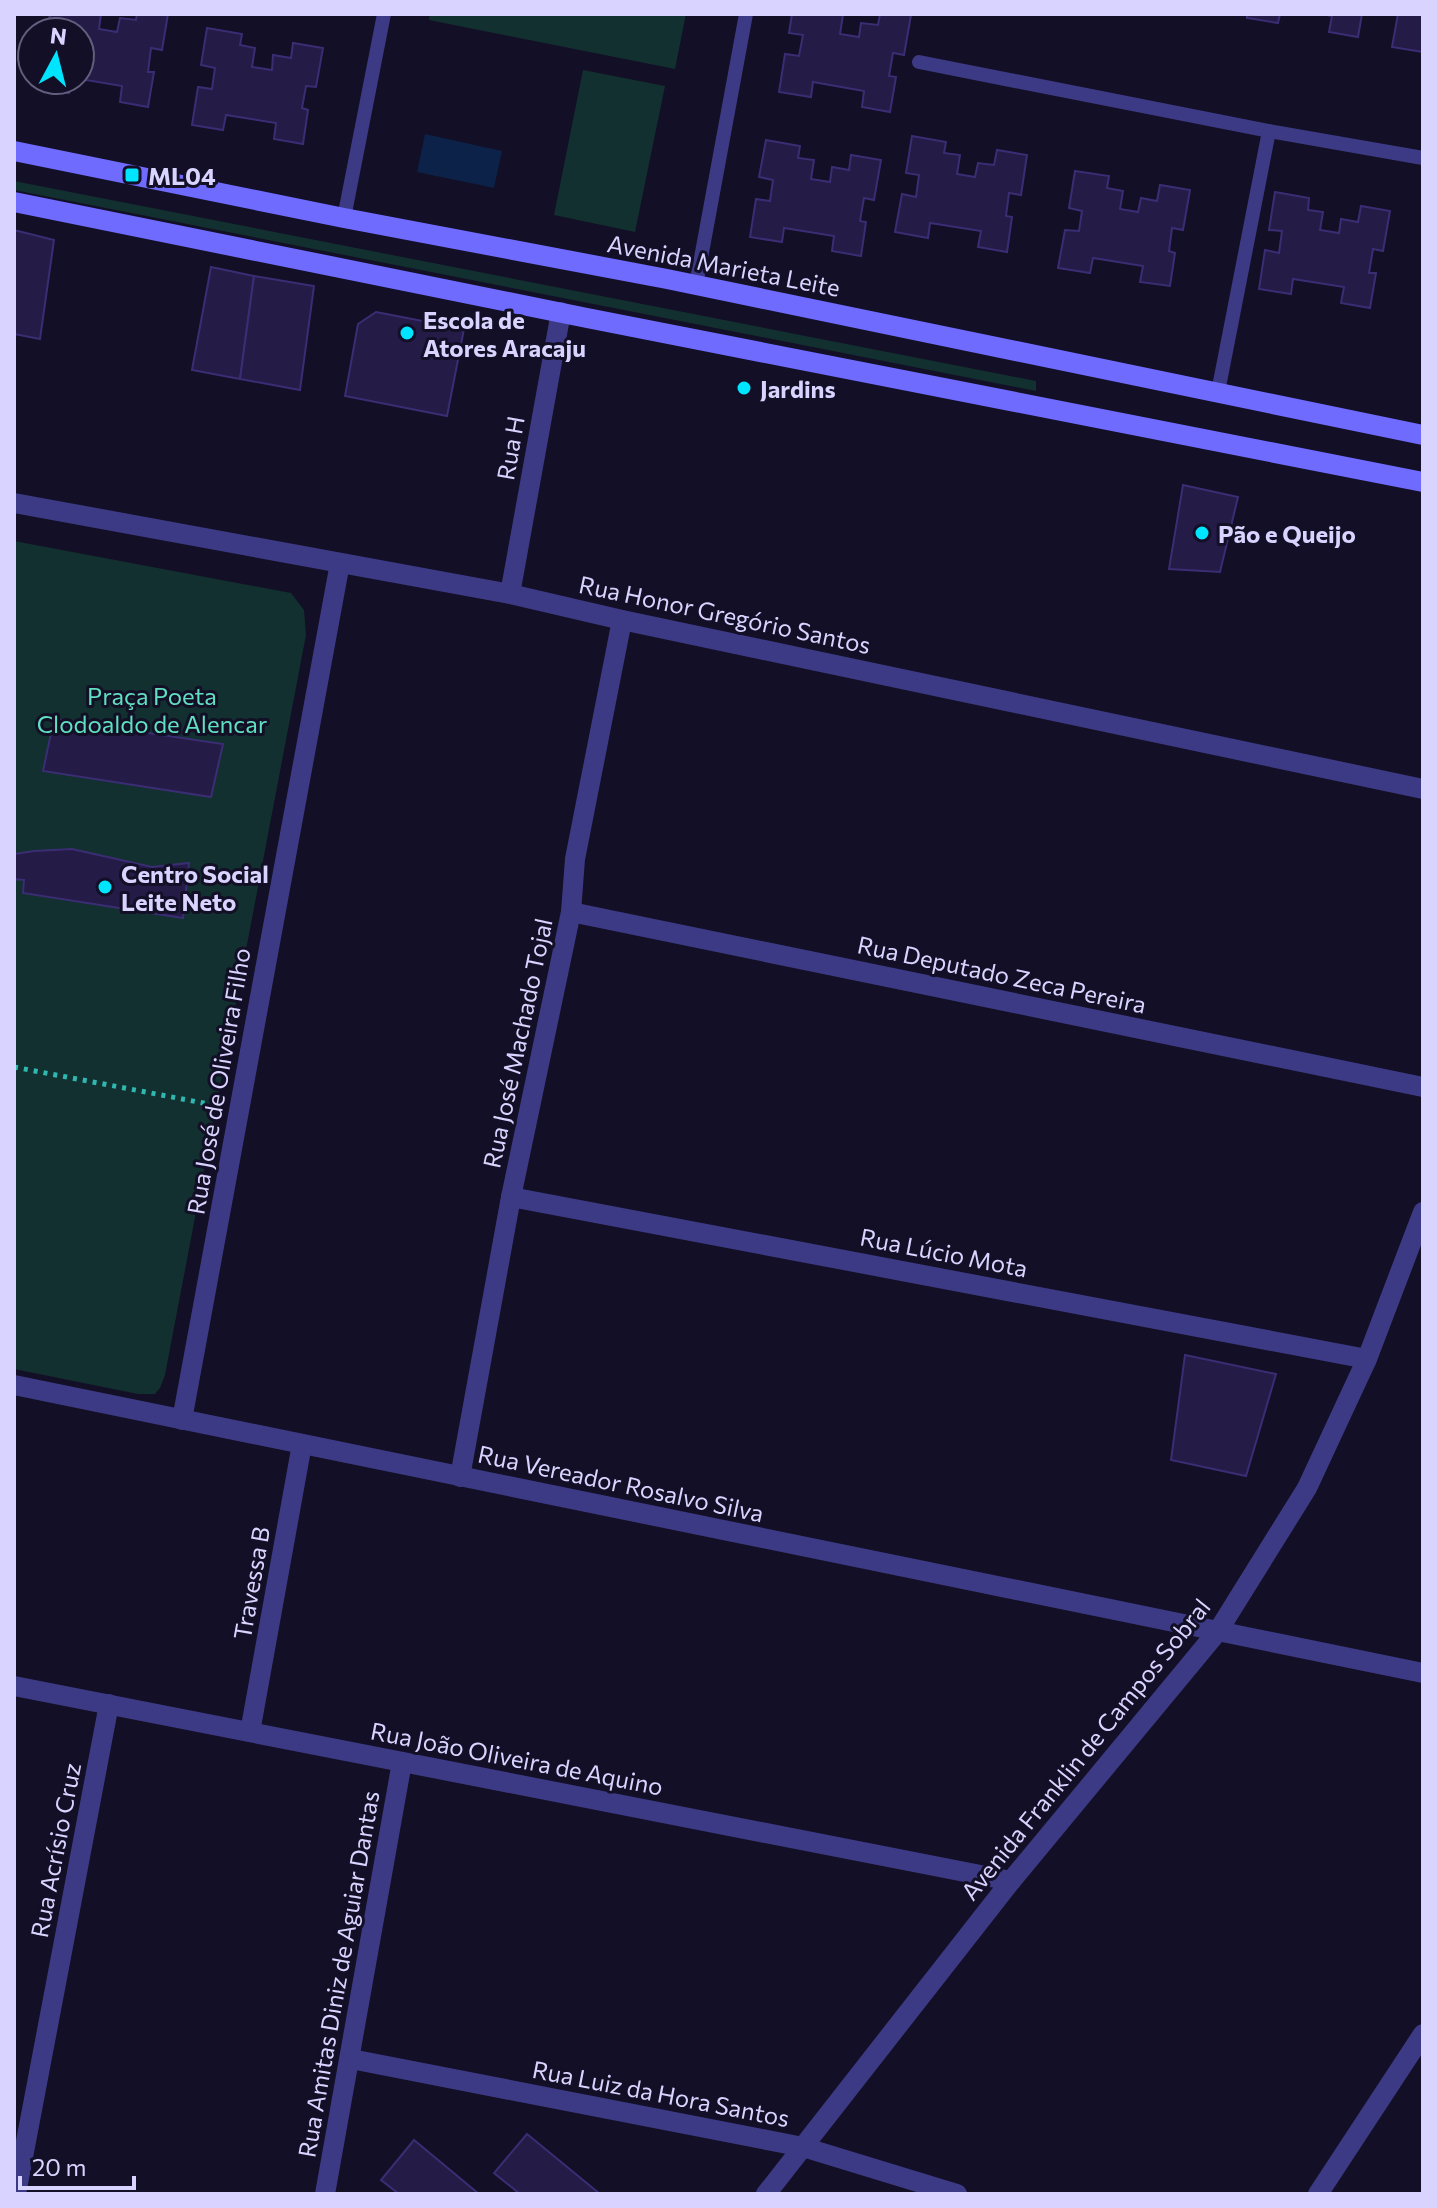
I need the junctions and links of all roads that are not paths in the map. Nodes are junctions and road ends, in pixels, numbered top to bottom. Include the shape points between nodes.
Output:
1 (384, 14) edge
2 (746, 14) edge
3 (919, 62) dead end
4 (1269, 131) junction
5 (14, 151) edge
6 (1423, 158) edge
7 (14, 202) edge
8 (344, 218) junction
9 (696, 285) junction
10 (561, 312) junction
11 (1218, 392) junction
12 (1423, 435) edge
13 (1423, 482) edge
14 (14, 503) edge
15 (340, 563) junction
16 (510, 594) junction
17 (622, 620) junction
18 (1423, 789) edge
19 (571, 912) junction
20 (1423, 1087) edge
21 (511, 1197) junction
22 (1423, 1212) edge
23 (1367, 1359) junction
24 (14, 1385) edge
25 (182, 1420) junction
26 (302, 1444) junction
27 (460, 1477) junction
28 (1218, 1631) junction
29 (1423, 1673) edge
30 (14, 1686) edge
31 (109, 1704) junction
32 (250, 1732) junction
33 (402, 1762) junction
34 (1011, 1881) junction
35 (1423, 2034) edge
36 (351, 2059) junction
37 (803, 2147) junction
38 (16, 2194) edge
39 (325, 2194) edge
40 (766, 2194) edge
41 (957, 2194) edge
42 (1318, 2194) edge

1 - 8 lane
2 - 9 lane
3 - 4 lane
4 - 6 lane
4 - 11 lane
5 - 8 street, Avenida Marieta Leite
7 - 10 street
8 - 9 street, Avenida Marieta Leite
9 - 11 street, Avenida Marieta Leite
10 - 13 street
10 - 16 street, Rua H
11 - 12 street, Avenida Marieta Leite
14 - 15 street, Rua Honor Gregório Santos
15 - 16 street, Rua Honor Gregório Santos
15 - 25 street, Rua José de Oliveira Filho
16 - 17 street, Rua Honor Gregório Santos
17 - 18 street, Rua Honor Gregório Santos
17 - 19 street, Rua José Machado Tojal via 575,859
19 - 20 street, Rua Deputado Zeca Pereira
19 - 21 street, Rua José Machado Tojal
21 - 23 street, Rua Lúcio Mota
21 - 27 street, Rua José Machado Tojal
22 - 23 street, Avenida Franklin de Campos Sobral
23 - 28 street, Avenida Franklin de Campos Sobral via 1307,1488
24 - 25 street, Rua Vereador Rosalvo Silva
25 - 26 street, Rua Vereador Rosalvo Silva
26 - 27 street, Rua Vereador Rosalvo Silva
26 - 32 street, Travessa B
27 - 28 street, Rua Vereador Rosalvo Silva
28 - 29 street, Rua Vereador Rosalvo Silva
28 - 34 street, Avenida Franklin de Campos Sobral
30 - 31 street, Rua João Oliveira de Aquino
31 - 32 street, Rua João Oliveira de Aquino
31 - 38 street, Rua Acrísio Cruz
32 - 33 street, Rua João Oliveira de Aquino
33 - 34 street, Rua João Oliveira de Aquino
33 - 36 street, Rua Amitas Diniz de Aguiar Dantas
34 - 37 street, Avenida Franklin de Campos Sobral
35 - 42 street
36 - 37 street, Rua Luiz da Hora Santos
36 - 39 street, Rua Amitas Diniz de Aguiar Dantas
37 - 40 street, Avenida Franklin de Campos Sobral
37 - 41 street, Rua Luiz da Hora Santos

